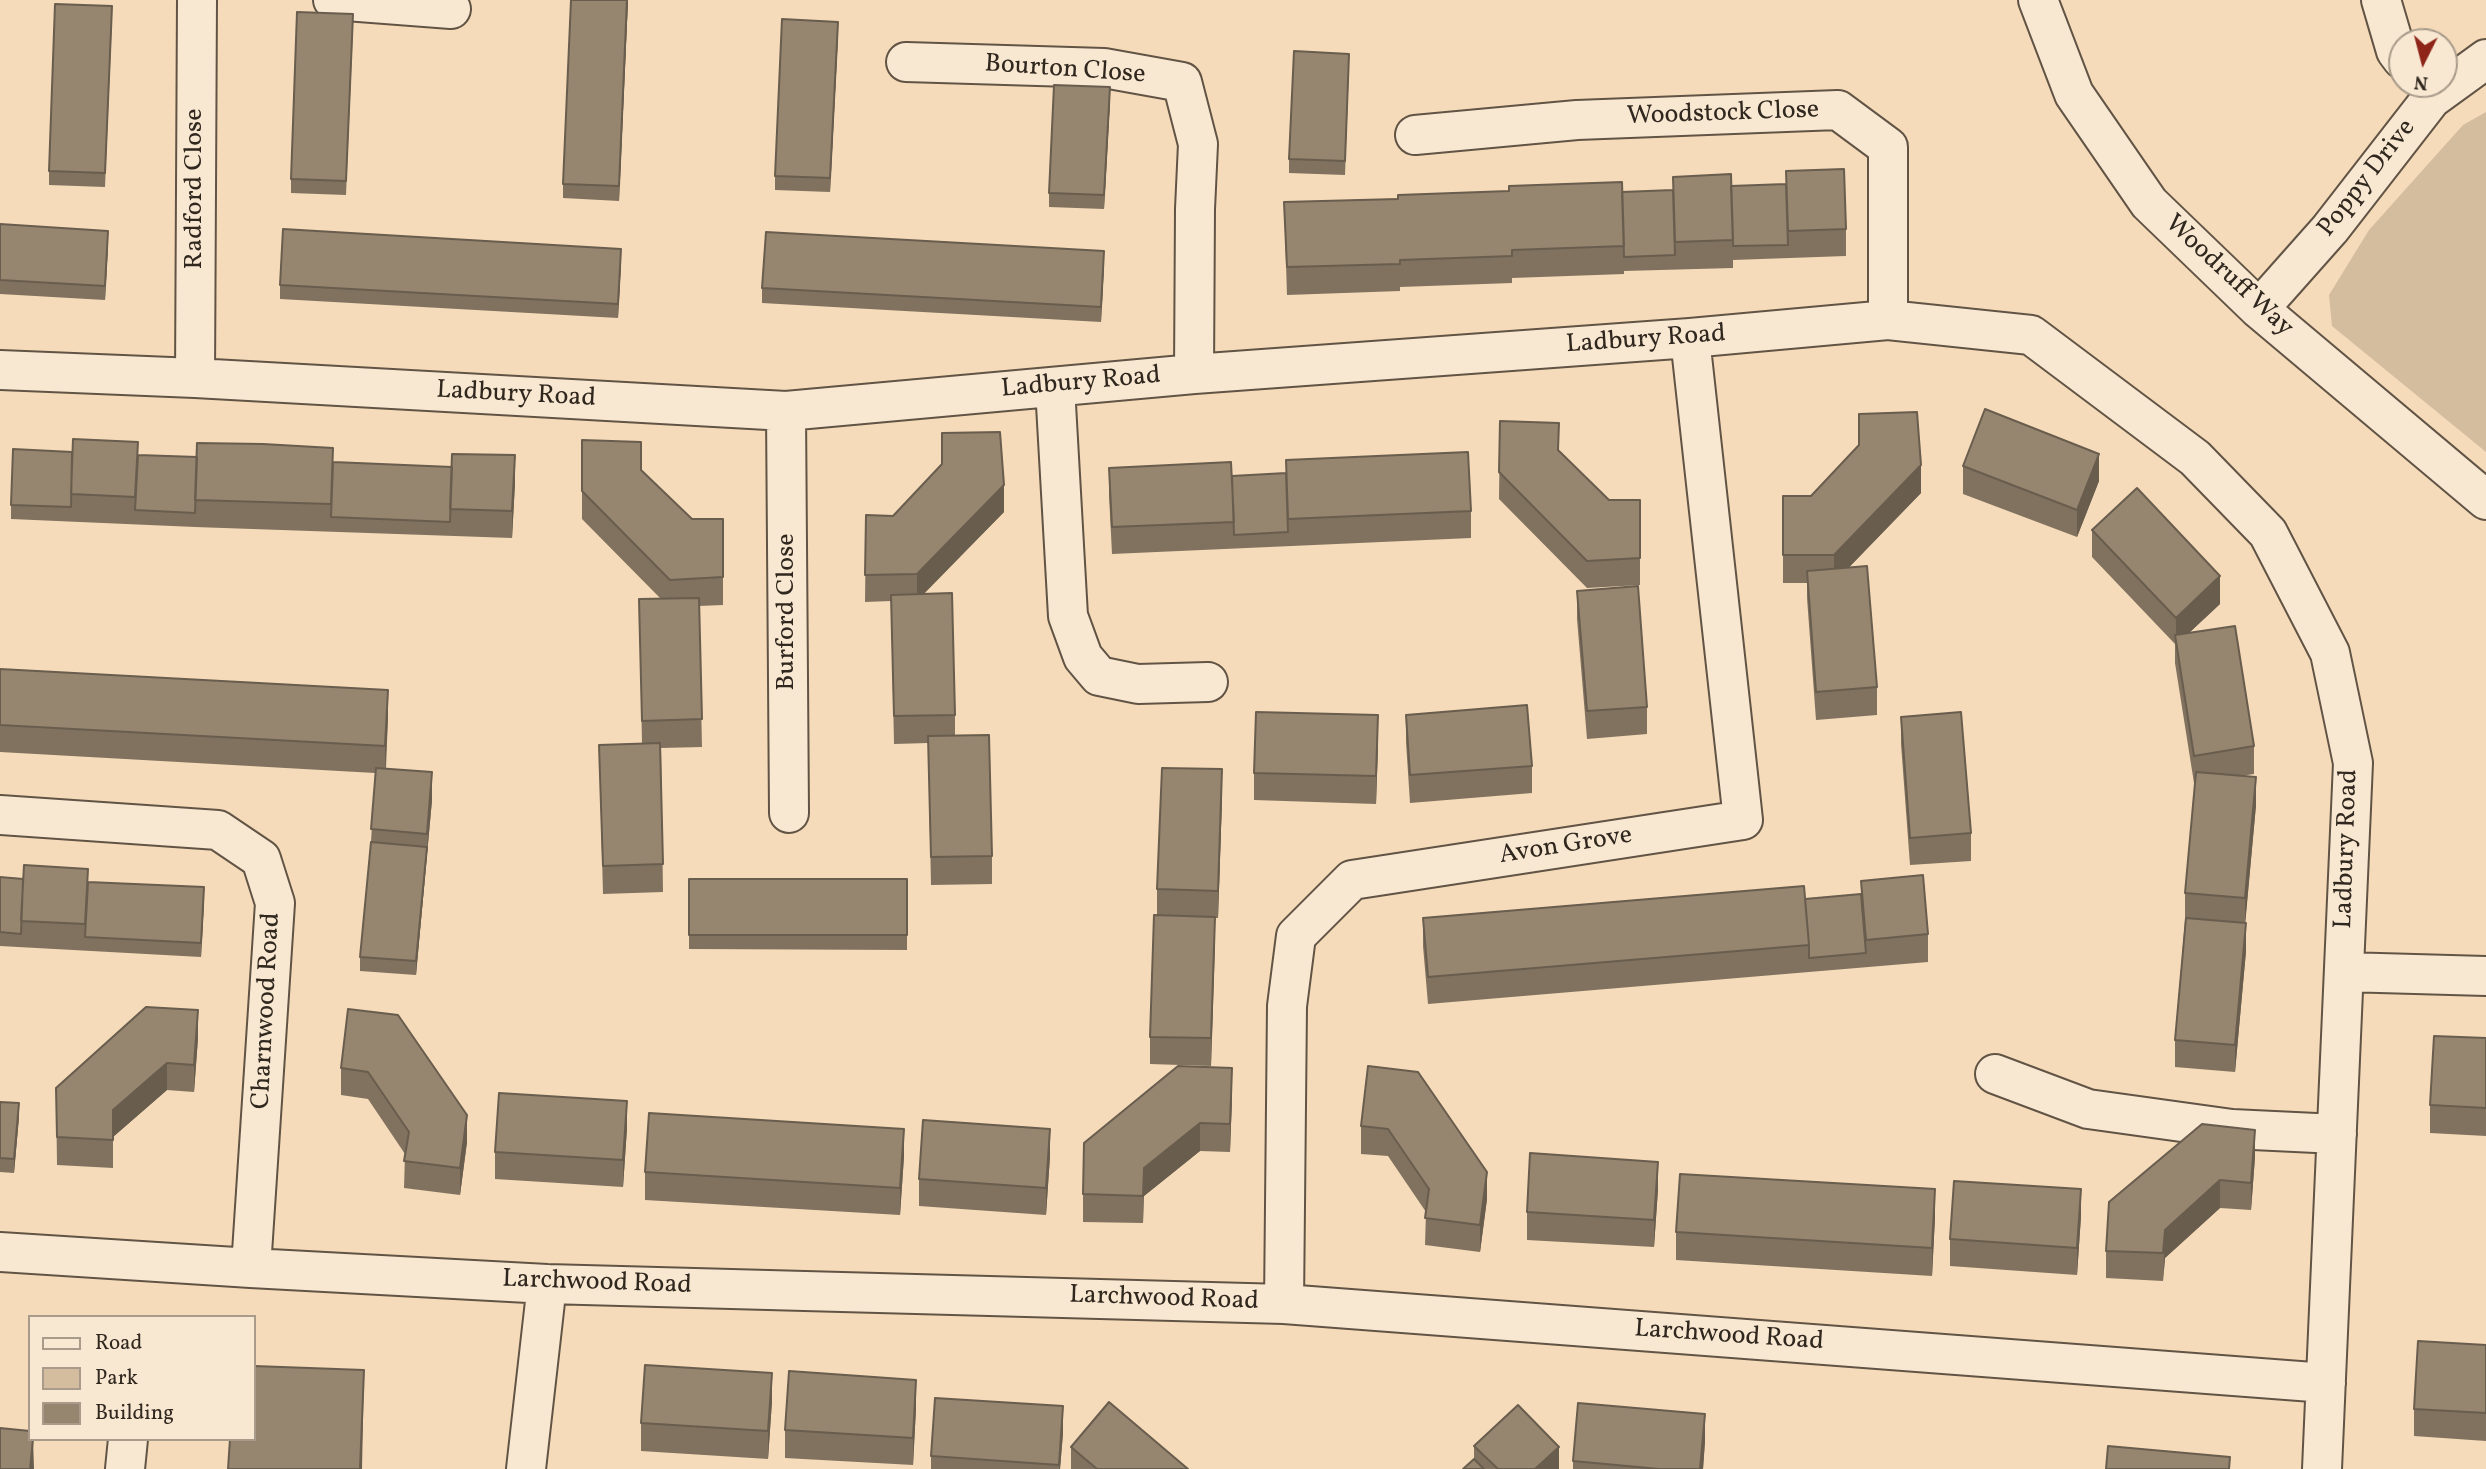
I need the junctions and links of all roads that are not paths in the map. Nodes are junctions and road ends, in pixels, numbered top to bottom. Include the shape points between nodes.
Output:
1 (197, 0) edge
2 (333, 0) edge
3 (2038, 0) edge
4 (2381, 0) edge
5 (451, 9) dead end
6 (2389, 28) edge
7 (2486, 59) edge
8 (906, 62) dead end
9 (2458, 74) edge
10 (2421, 98) edge
11 (1415, 135) dead end
12 (2259, 309) junction
13 (1888, 320) junction
14 (1690, 338) junction
15 (0, 370) edge
16 (1194, 374) junction
17 (195, 378) junction
18 (1055, 387) junction
19 (786, 411) junction
20 (2486, 500) edge
21 (1208, 682) dead end
22 (789, 813) dead end
23 (0, 815) edge
24 (2344, 972) junction
25 (2486, 976) edge
26 (1994, 1074) dead end
27 (2337, 1134) junction
28 (0, 1252) edge
29 (251, 1268) junction
30 (547, 1284) junction
31 (1284, 1304) junction
32 (2326, 1383) junction
33 (128, 1441) edge
34 (125, 1469) edge
35 (526, 1469) edge
36 (2322, 1469) edge

1 - 17 street, Radford Close
2 - 5 street
3 - 12 street, Woodruff Way via 2074,93 2149,203
4 - 6 street
7 - 9 street, Poppy Drive
8 - 16 street, Bourton Close via 1104,68 1182,82 1198,144
10 - 12 street, Poppy Drive via 2330,229
11 - 13 street, Woodstock Close via 1577,120 1838,110 1888,147
12 - 20 street, Woodruff Way
13 - 14 street, Ladbury Road
13 - 24 street, Ladbury Road via 2031,335 2195,458 2268,533 2330,653 2353,763
14 - 16 street, Ladbury Road
14 - 31 street, Avon Grove via 1743,820 1352,880 1296,936 1287,1006
15 - 17 street, Ladbury Road
16 - 18 street, Ladbury Road
17 - 19 street, Ladbury Road
18 - 19 street, Ladbury Road
18 - 21 street via 1068,616 1083,657 1099,676 1138,684
19 - 22 street, Burford Close
23 - 29 street, Charnwood Road via 218,830 261,859 275,904
24 - 25 street
24 - 27 street, Ladbury Road
26 - 27 street via 2088,1109 2232,1129
27 - 32 street, Ladbury Road
28 - 29 street, Larchwood Road
29 - 30 street, Larchwood Road
30 - 31 street, Larchwood Road
30 - 35 street
31 - 32 street, Larchwood Road
32 - 36 street, Ladbury Road
33 - 34 street

